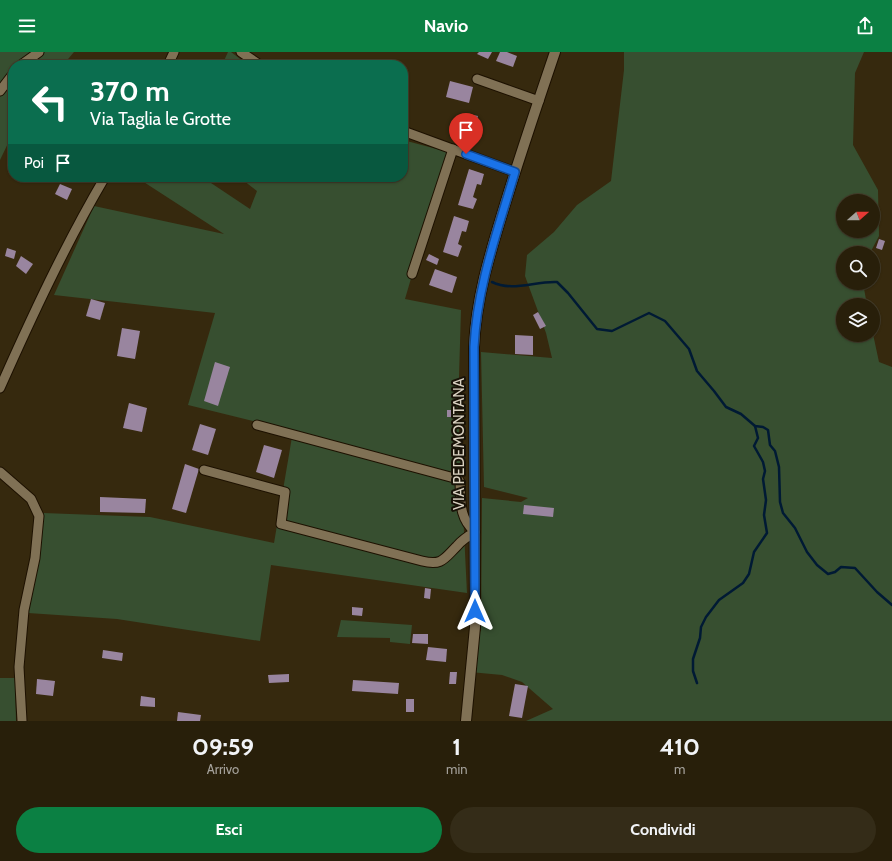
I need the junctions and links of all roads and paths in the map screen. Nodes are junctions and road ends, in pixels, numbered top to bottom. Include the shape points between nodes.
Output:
1 (39, 52) edge
2 (241, 52) edge
3 (555, 52) edge
4 (29, 60) edge
5 (253, 60) edge
6 (477, 79) dead end
7 (8, 81) edge
8 (0, 91) edge
9 (539, 101) junction
10 (408, 134) edge
11 (453, 149) junction
12 (515, 172) junction
13 (102, 182) edge
14 (412, 274) dead end
15 (0, 388) edge
16 (257, 425) dead end
17 (204, 470) dead end
18 (0, 472) edge
19 (475, 532) junction
20 (22, 721) edge
21 (466, 721) edge

1 - 4 street
2 - 5 street
3 - 9 street, VIA PEDEMONTANA
6 - 9 street
7 - 8 street
9 - 12 street, VIA PEDEMONTANA
10 - 11 street
11 - 12 street
11 - 14 street
12 - 19 street, VIA PEDEMONTANA via 476,310
13 - 15 street via 24,333
16 - 19 street via 458,479 464,520
17 - 19 street via 285,492 281,524 422,561 435,563 443,560
18 - 20 street via 31,499 39,516 35,558 23,617 19,667
19 - 21 street, VIA PEDEMONTANA via 475,628

